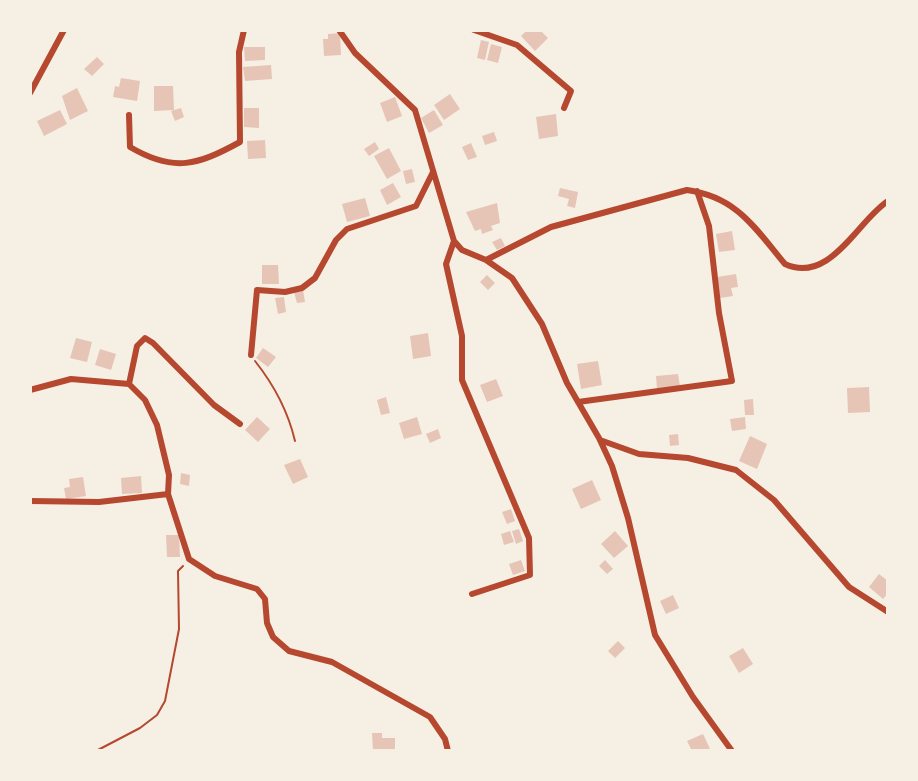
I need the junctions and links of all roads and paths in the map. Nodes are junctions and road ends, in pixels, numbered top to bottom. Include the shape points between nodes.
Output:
1 (64, 30) edge
2 (244, 30) edge
3 (339, 30) edge
4 (474, 30) edge
5 (30, 93) edge
6 (564, 108) dead end
7 (129, 115) dead end
8 (433, 171) junction
9 (696, 192) junction
10 (888, 201) edge
11 (454, 241) junction
12 (486, 260) junction
13 (251, 356) joint
14 (129, 384) junction
15 (30, 390) edge
16 (578, 402) junction
17 (240, 424) dead end
18 (600, 440) junction
19 (295, 441) dead end
20 (168, 494) junction
21 (30, 501) edge
22 (189, 559) junction
23 (472, 594) dead end
24 (888, 612) edge
25 (96, 751) edge
26 (448, 751) edge
27 (732, 751) edge

1 - 5 street
2 - 7 street via 240,52 240,142 208,160 176,164 148,158 130,147
3 - 8 street via 355,53 415,110
4 - 6 street via 517,45 571,91
8 - 11 street
8 - 13 street via 416,206 347,229 336,240 315,278 302,288 285,292 257,290
9 - 10 street via 729,203 793,268 807,268 834,256
9 - 12 street via 687,190 551,227
9 - 16 street via 709,226 732,381
11 - 12 street via 462,250
11 - 23 street via 447,264 462,336 462,380 529,538 530,575
12 - 16 street via 512,279 542,324
13 - 19 path via 274,386 290,418
14 - 15 street via 71,378
14 - 17 street via 137,346 145,338 214,405
14 - 20 street via 145,400 157,425 169,475
16 - 18 street
18 - 24 street via 639,454 688,458 736,470 774,500 849,587
18 - 27 street via 628,518 655,635
20 - 21 street via 99,502
20 - 22 street
22 - 25 path via 178,571 179,629 165,701 157,715 140,728
22 - 26 street via 215,576 257,589 265,599 273,637 289,651 332,662 430,717 445,738

